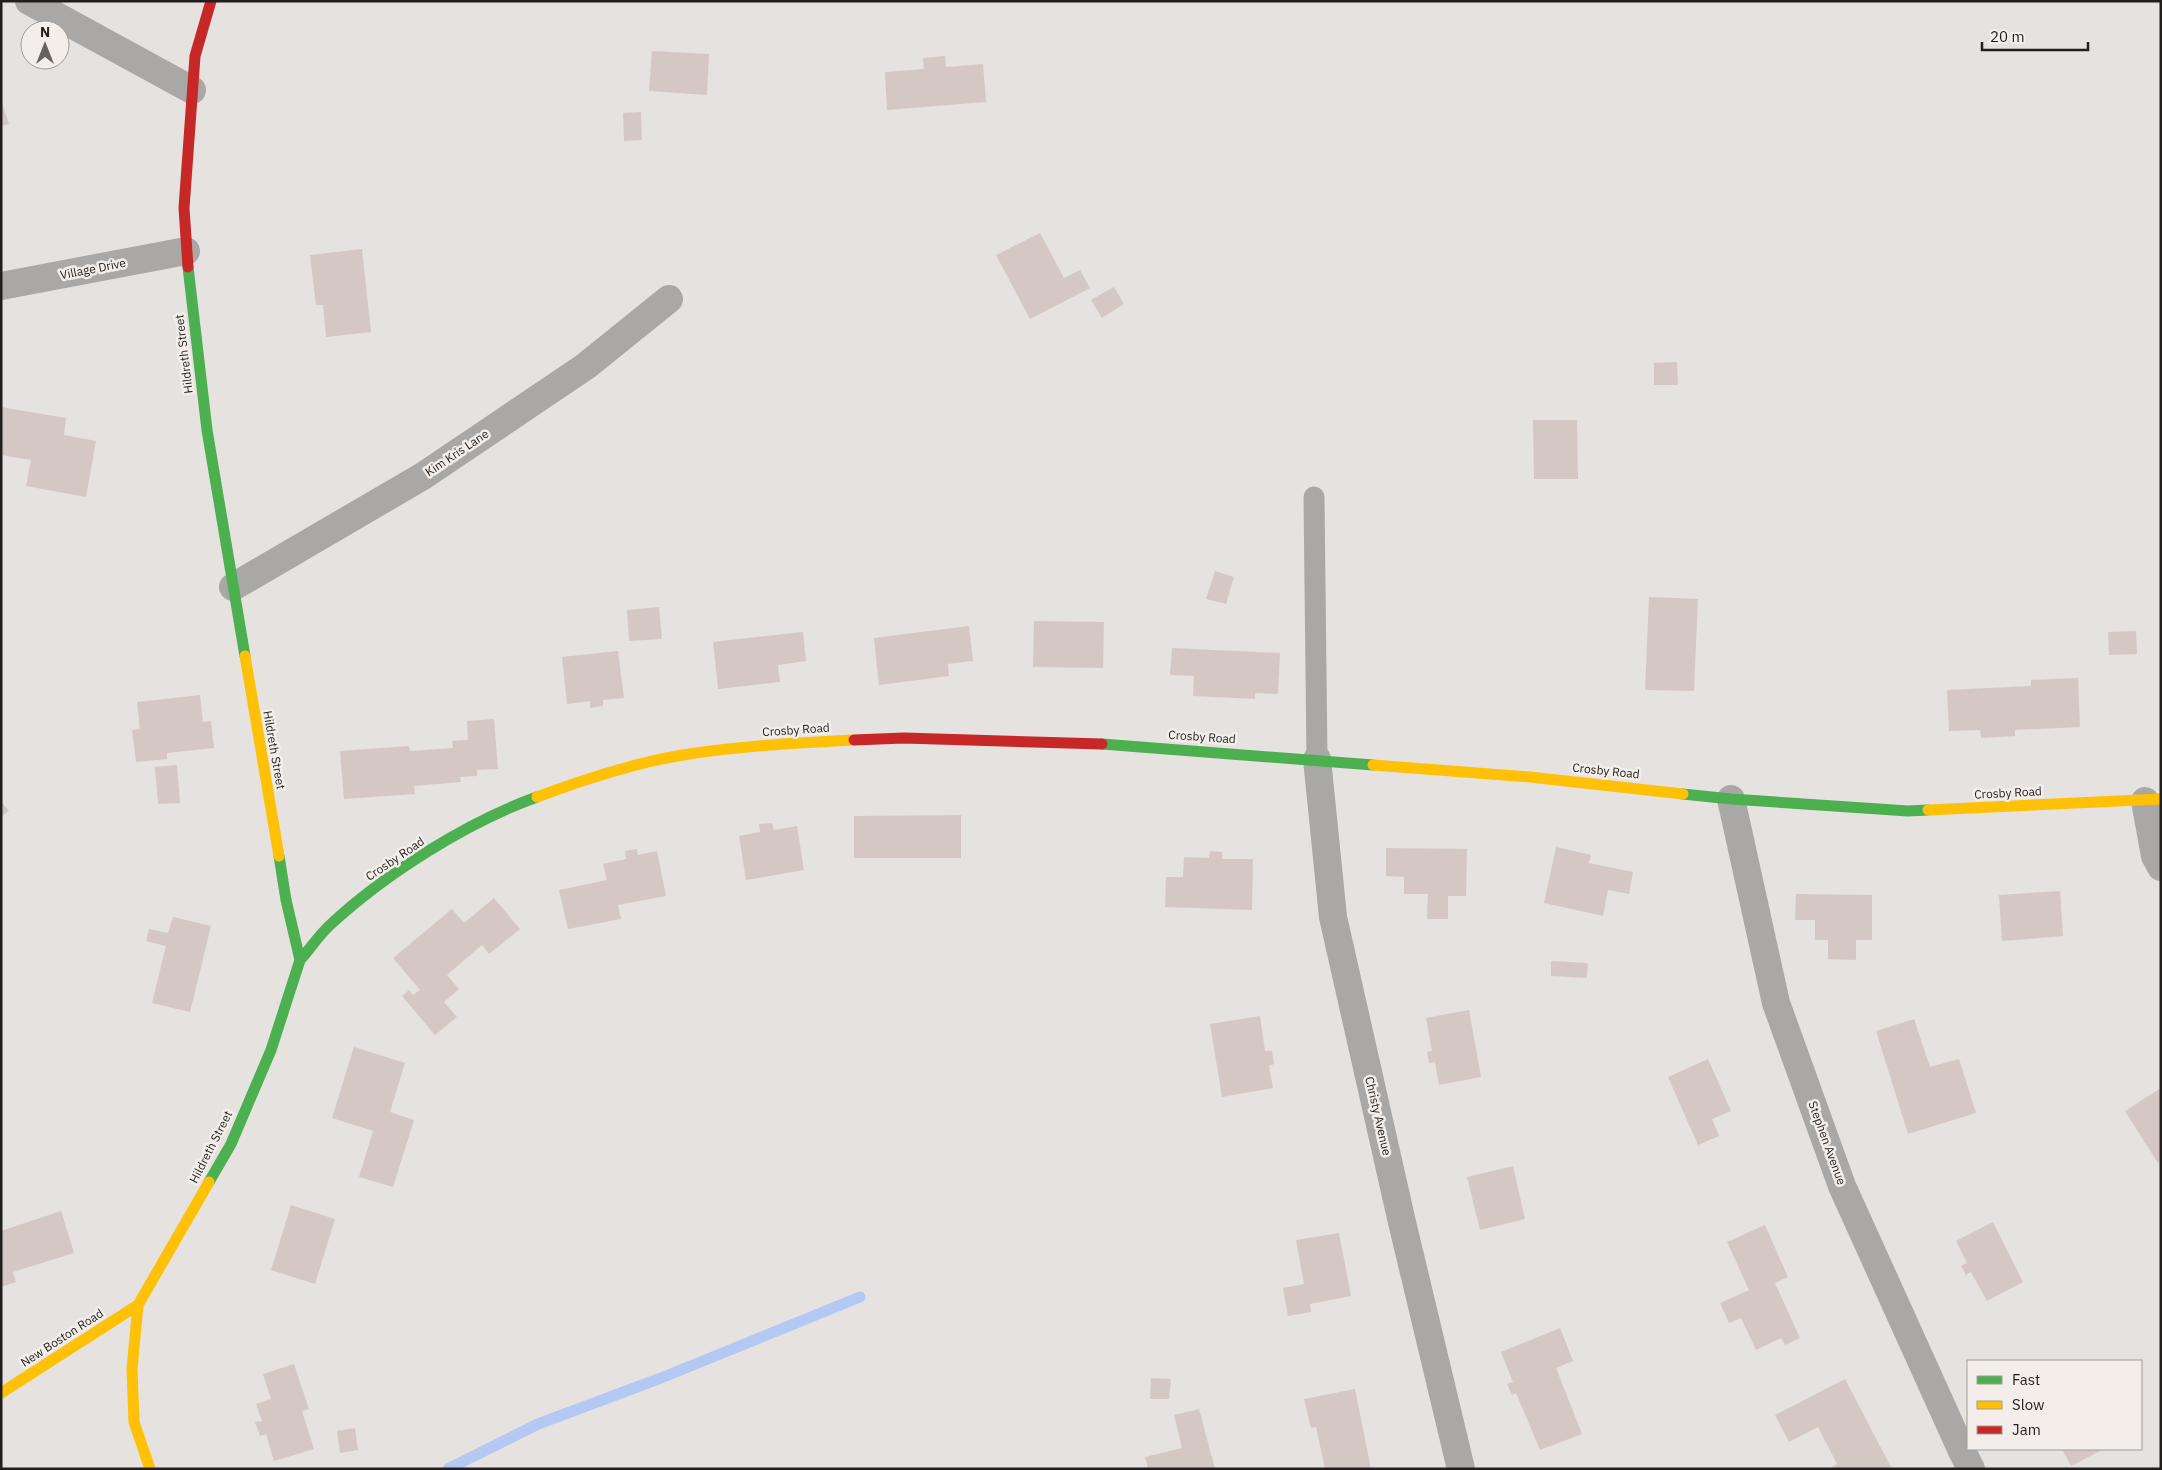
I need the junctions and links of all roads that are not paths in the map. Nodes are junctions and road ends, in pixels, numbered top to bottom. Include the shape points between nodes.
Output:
1 (29, 1) edge
2 (211, 1) edge
3 (192, 90) junction
4 (186, 251) junction
5 (1, 286) edge
6 (669, 299) dead end
7 (1314, 497) dead end
8 (233, 587) junction
9 (1317, 759) junction
10 (1731, 800) junction
11 (2153, 800) edge
12 (2161, 868) edge
13 (300, 960) junction
14 (138, 1305) junction
15 (1, 1393) edge
16 (150, 1469) edge
17 (1461, 1469) edge
18 (1971, 1469) edge

1 - 3 street
2 - 3 street, Hildreth Street via 195,56
3 - 4 street, Hildreth Street via 184,208
4 - 5 street, Village Drive
4 - 8 street, Hildreth Street via 207,430
6 - 8 street, Kim Kris Lane via 586,366 423,476
7 - 9 lane
8 - 13 street, Hildreth Street via 284,890
9 - 10 street, Crosby Road via 1530,777
9 - 13 street, Crosby Road via 1086,743 904,738 783,744 683,755 590,777 517,804 465,830 383,881 329,926
9 - 17 street, Christy Avenue via 1333,918
10 - 11 street, Crosby Road via 1908,811
10 - 18 street, Stephen Avenue via 1776,1003 1842,1186
11 - 12 street via 2155,856
13 - 14 street, Hildreth Street via 271,1050 230,1144
14 - 15 street, New Boston Road
14 - 16 street, Hildreth Street via 132,1369 134,1422

